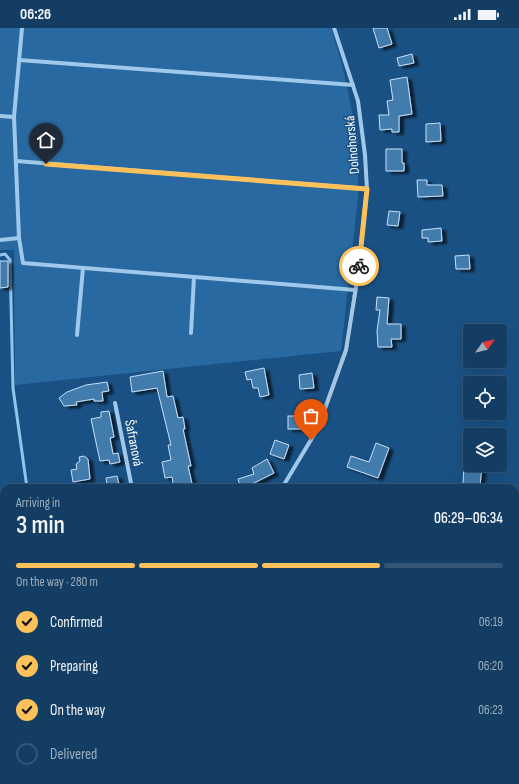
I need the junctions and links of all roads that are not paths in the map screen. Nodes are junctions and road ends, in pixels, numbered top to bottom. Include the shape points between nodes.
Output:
1 (22, 28) edge
2 (334, 28) edge
3 (20, 60) junction
4 (353, 85) junction
5 (0, 116) edge
6 (14, 117) junction
7 (16, 161) junction
8 (367, 189) junction
9 (19, 238) junction
10 (0, 240) edge
11 (83, 268) junction
12 (194, 277) junction
13 (355, 290) junction
14 (191, 334) dead end
15 (77, 335) dead end
16 (115, 403) dead end
17 (131, 484) edge
18 (284, 484) edge

1 - 3 street
2 - 4 street, Dolnohorská
3 - 4 street
3 - 6 street
4 - 8 street, Dolnohorská via 358,101
5 - 6 street
6 - 7 street
7 - 8 street
7 - 9 street
8 - 13 street, Dolnohorská
9 - 10 street
9 - 11 street via 23,263
11 - 12 street
11 - 15 street
12 - 13 street
12 - 14 street
13 - 18 street, Dolnohorská via 346,350 318,428
16 - 17 street, Šafranová

